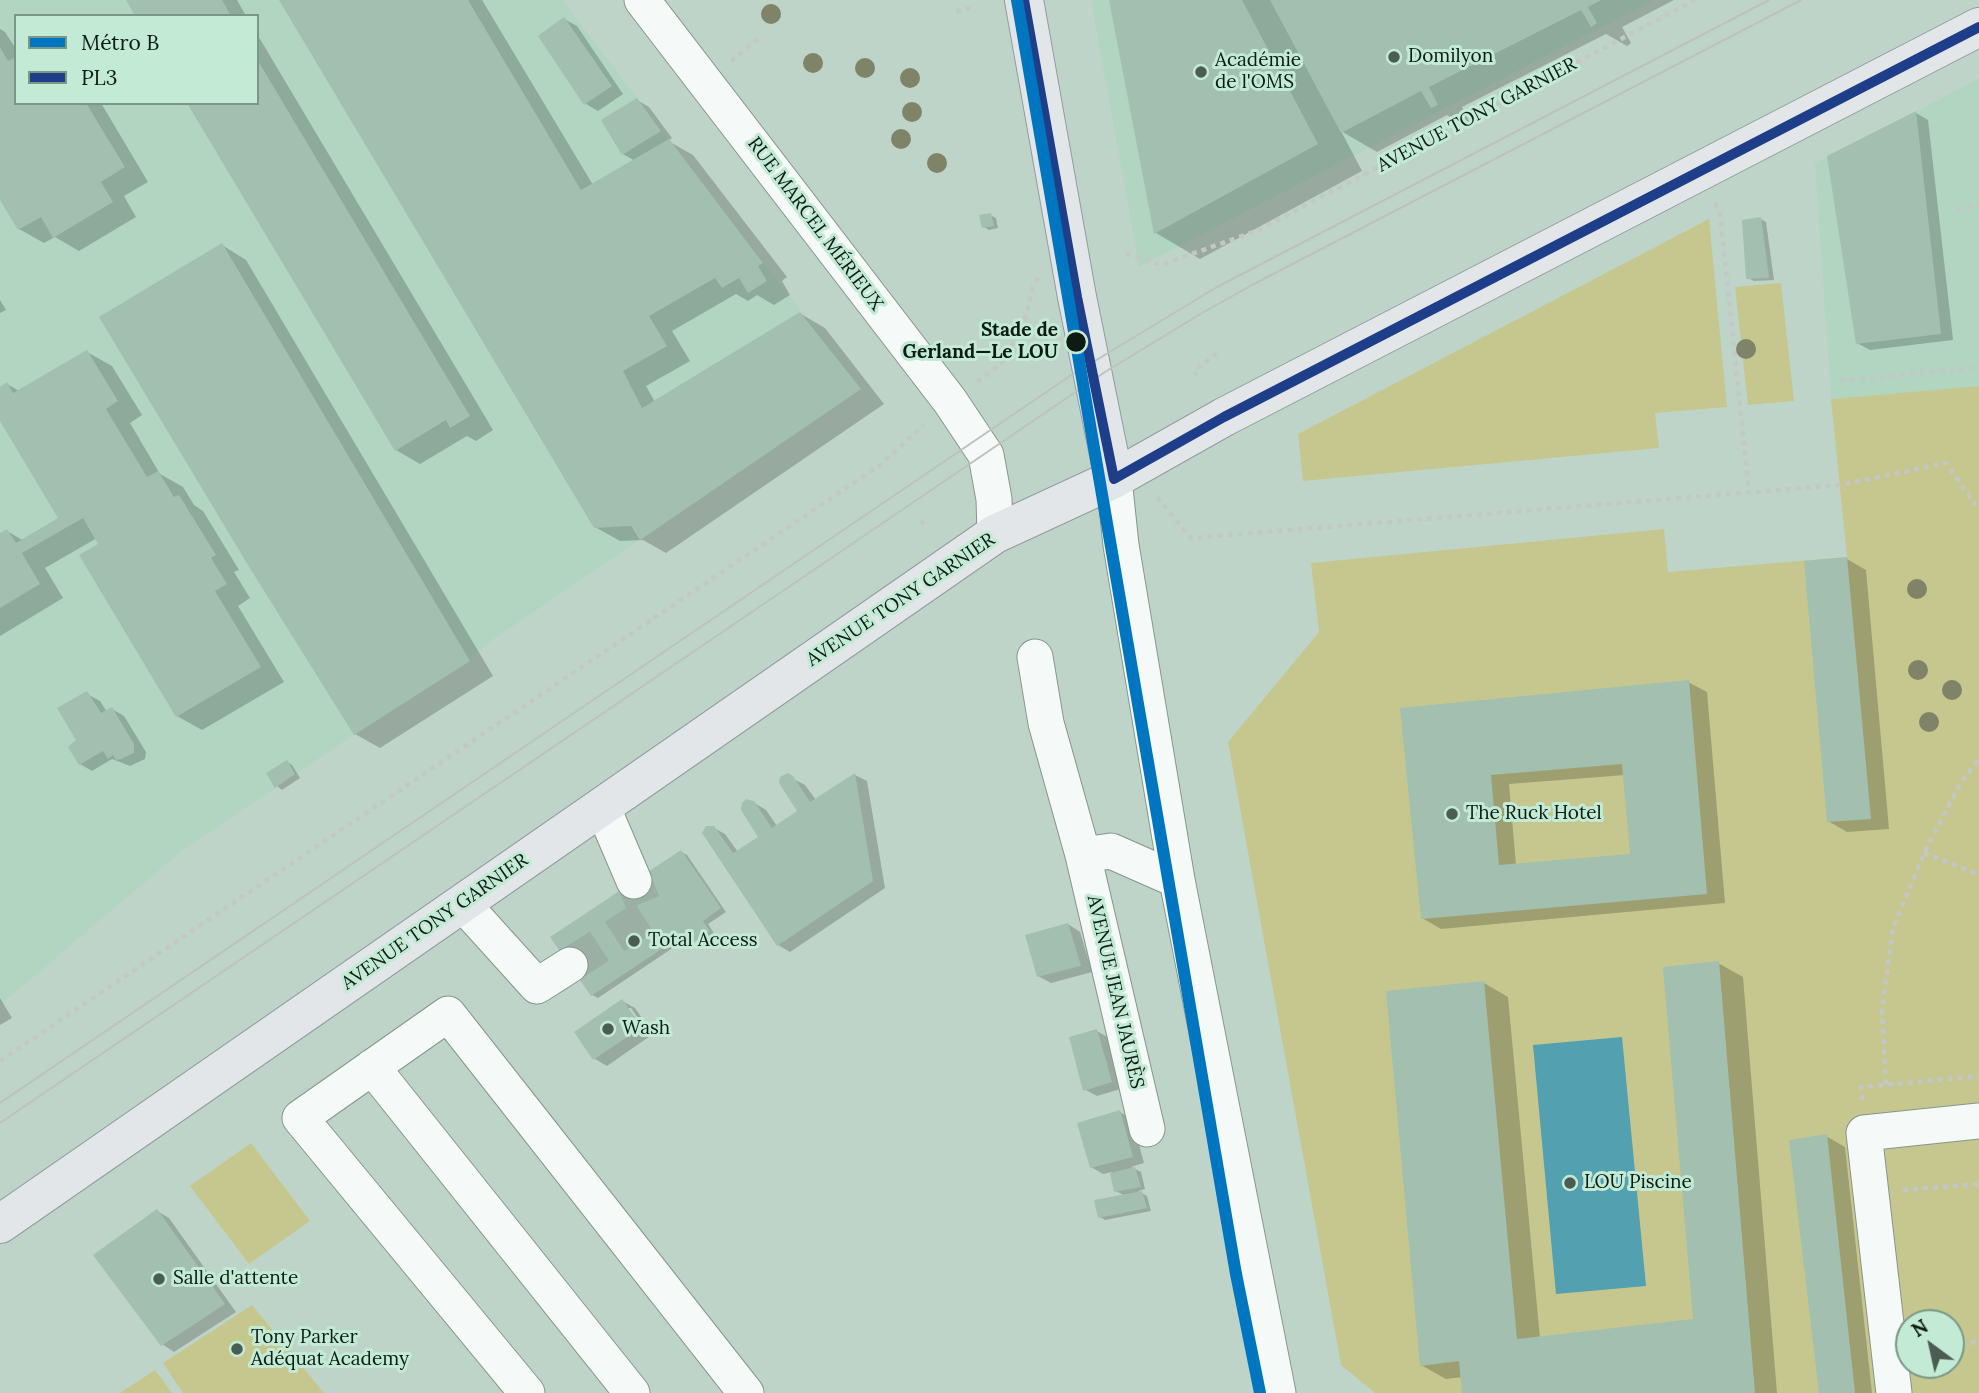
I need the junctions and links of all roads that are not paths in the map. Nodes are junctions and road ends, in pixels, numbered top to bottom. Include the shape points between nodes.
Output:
1 (642, 0) edge
2 (1024, 0) edge
3 (1979, 27) edge
4 (1114, 479) junction
5 (995, 534) junction
6 (1035, 657) dead end
7 (602, 806) junction
8 (1083, 855) junction
9 (1177, 880) junction
10 (634, 881) tunnel mouth
11 (463, 903) junction
12 (570, 965) tunnel mouth
13 (372, 1067) junction
14 (1979, 1121) edge
15 (1147, 1129) dead end
16 (0, 1224) edge
17 (527, 1393) edge
18 (632, 1393) edge
19 (746, 1393) edge
20 (1278, 1393) edge
21 (1894, 1393) edge

1 - 5 street, RUE MARCEL MÉRIEUX via 950,401 986,455
2 - 4 main road
3 - 4 main road, AVENUE TONY GARNIER via 1224,417
4 - 5 main road, AVENUE TONY GARNIER
4 - 9 street
5 - 7 main road, AVENUE TONY GARNIER
6 - 8 street, AVENUE JEAN JAURÈS via 1046,723
7 - 10 street
7 - 11 main road, AVENUE TONY GARNIER
8 - 9 street via 1111,851
8 - 15 street, AVENUE JEAN JAURÈS
9 - 20 street
11 - 12 street via 537,986
11 - 16 main road, AVENUE TONY GARNIER
13 - 17 street via 300,1118
13 - 18 street
13 - 19 street via 448,1014
14 - 21 street via 1864,1133

